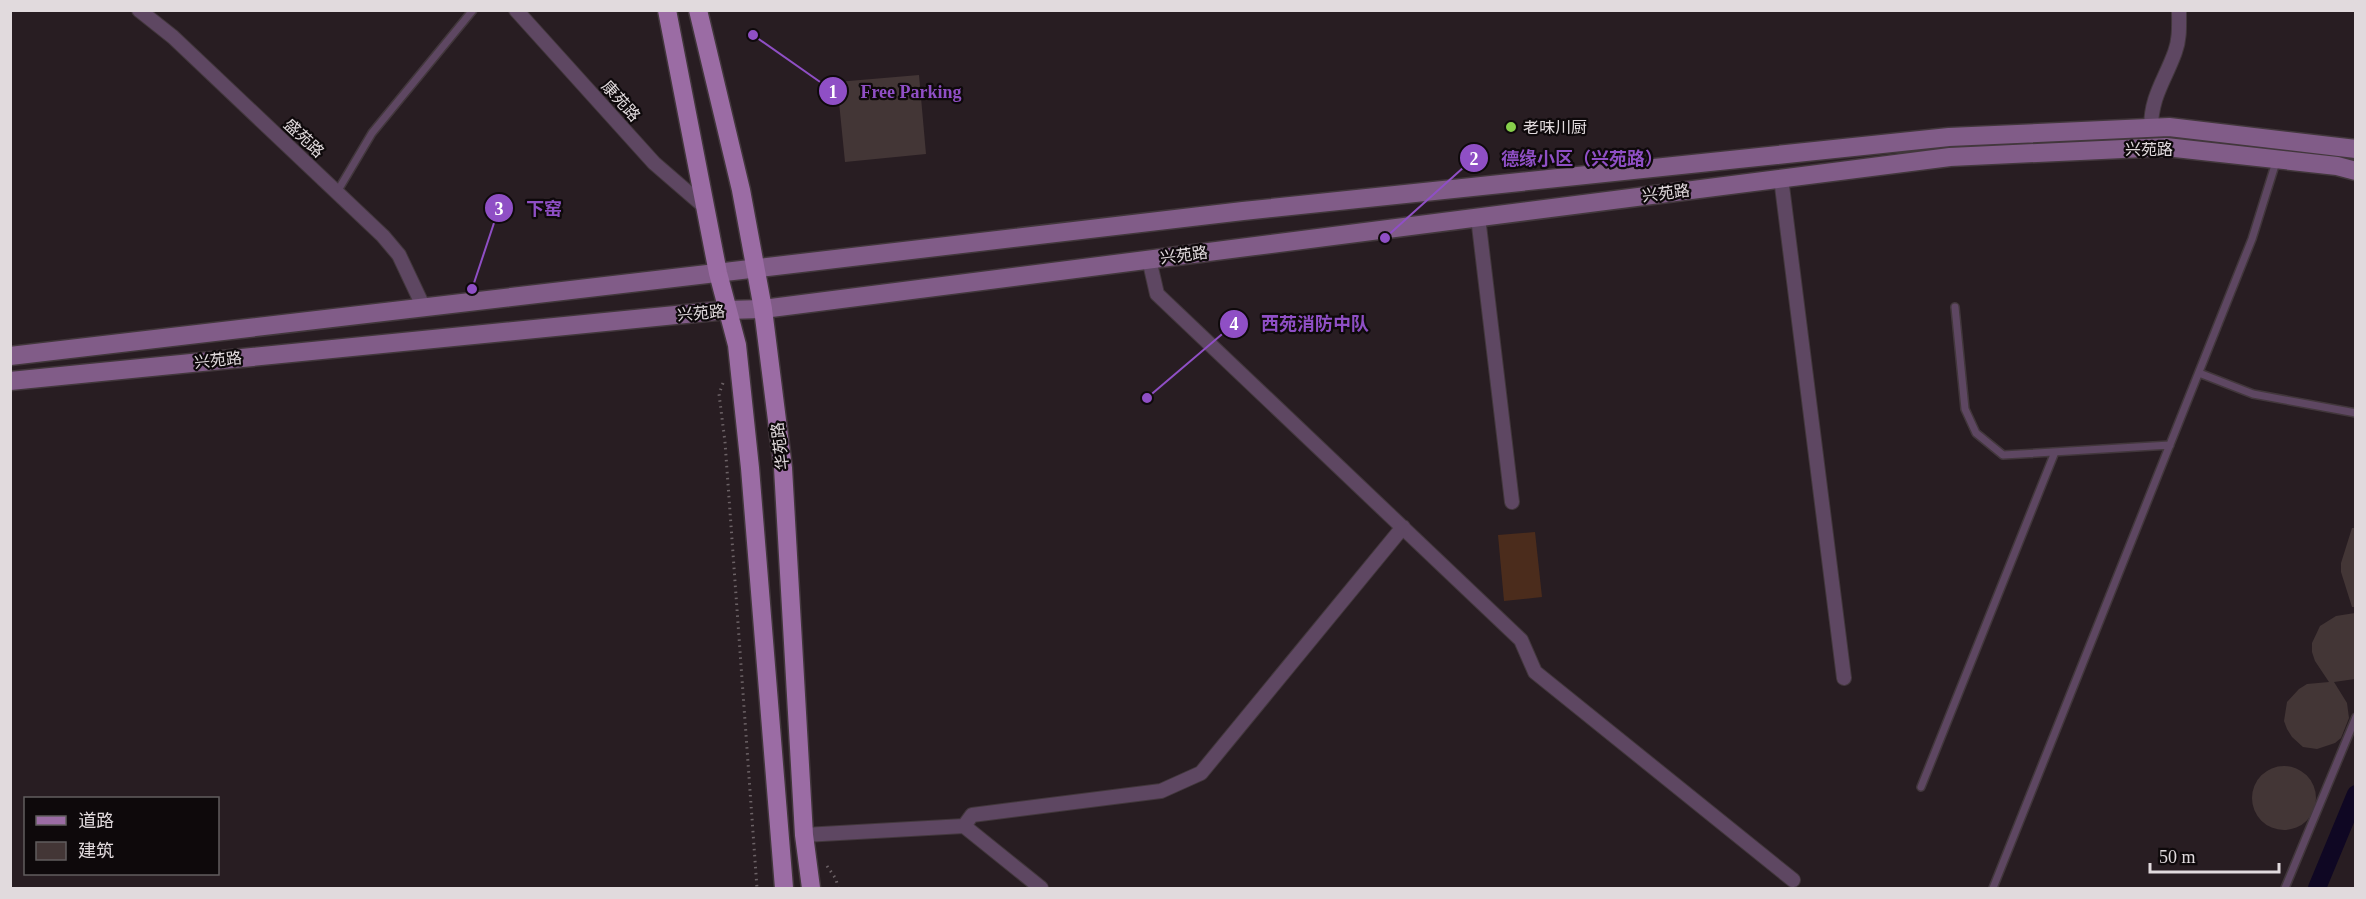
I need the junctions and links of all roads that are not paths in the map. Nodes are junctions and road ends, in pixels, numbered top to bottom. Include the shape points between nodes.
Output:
1 (139, 10) edge
2 (473, 10) edge
3 (516, 10) edge
4 (667, 10) edge
5 (698, 10) edge
6 (2179, 10) edge
7 (2151, 128) junction
8 (2355, 149) edge
9 (2277, 159) junction
10 (2355, 171) edge
11 (1781, 178) junction
12 (337, 192) junction
13 (706, 208) junction
14 (1478, 217) junction
15 (1149, 259) junction
16 (755, 268) junction
17 (718, 273) junction
18 (1955, 307) dead end
19 (424, 308) junction
20 (763, 309) junction
21 (726, 310) junction
22 (10, 356) edge
23 (2199, 373) junction
24 (10, 381) edge
25 (2355, 413) edge
26 (2170, 445) junction
27 (2055, 452) junction
28 (1512, 502) dead end
29 (1403, 527) junction
30 (1844, 678) dead end
31 (2355, 717) edge
32 (1921, 787) dead end
33 (964, 826) junction
34 (804, 835) junction
35 (1793, 880) dead end
36 (784, 888) edge
37 (811, 888) edge
38 (1041, 888) edge
39 (1993, 888) edge
40 (2285, 888) edge

1 - 12 street, 盛苑路 via 173,37
2 - 12 lane via 372,133
3 - 13 street, 康苑路 via 654,163
4 - 13 main road, 华苑路
5 - 16 main road, 华苑路 via 741,190
6 - 7 street via 2179,37 2155,94
7 - 8 main road, 兴苑路 via 2181,128
7 - 16 main road, 兴苑路 via 1949,136 1243,211
9 - 10 main road, 兴苑路
9 - 11 main road, 兴苑路 via 2166,147 1950,157
9 - 23 lane via 2252,239
11 - 14 main road, 兴苑路
11 - 30 street
12 - 19 street, 盛苑路 via 399,255
13 - 17 main road, 华苑路
14 - 15 main road, 兴苑路
14 - 28 street
15 - 20 main road, 兴苑路
15 - 29 street via 1157,294
16 - 17 main road, 兴苑路
16 - 20 main road, 华苑路
17 - 19 main road, 兴苑路
17 - 21 main road, 华苑路
18 - 27 lane via 1965,410 1976,433 2003,455
19 - 22 main road, 兴苑路
20 - 21 main road, 兴苑路
20 - 34 main road, 华苑路 via 783,468
21 - 24 main road, 兴苑路
21 - 36 main road, 华苑路 via 736,345 750,468
23 - 25 lane via 2253,394
23 - 26 lane
26 - 27 lane
26 - 39 lane
27 - 32 lane
29 - 33 street via 1201,773 1161,791 972,815
29 - 35 street via 1521,640 1535,672
31 - 40 lane
33 - 34 street
33 - 38 street
34 - 37 main road, 华苑路

